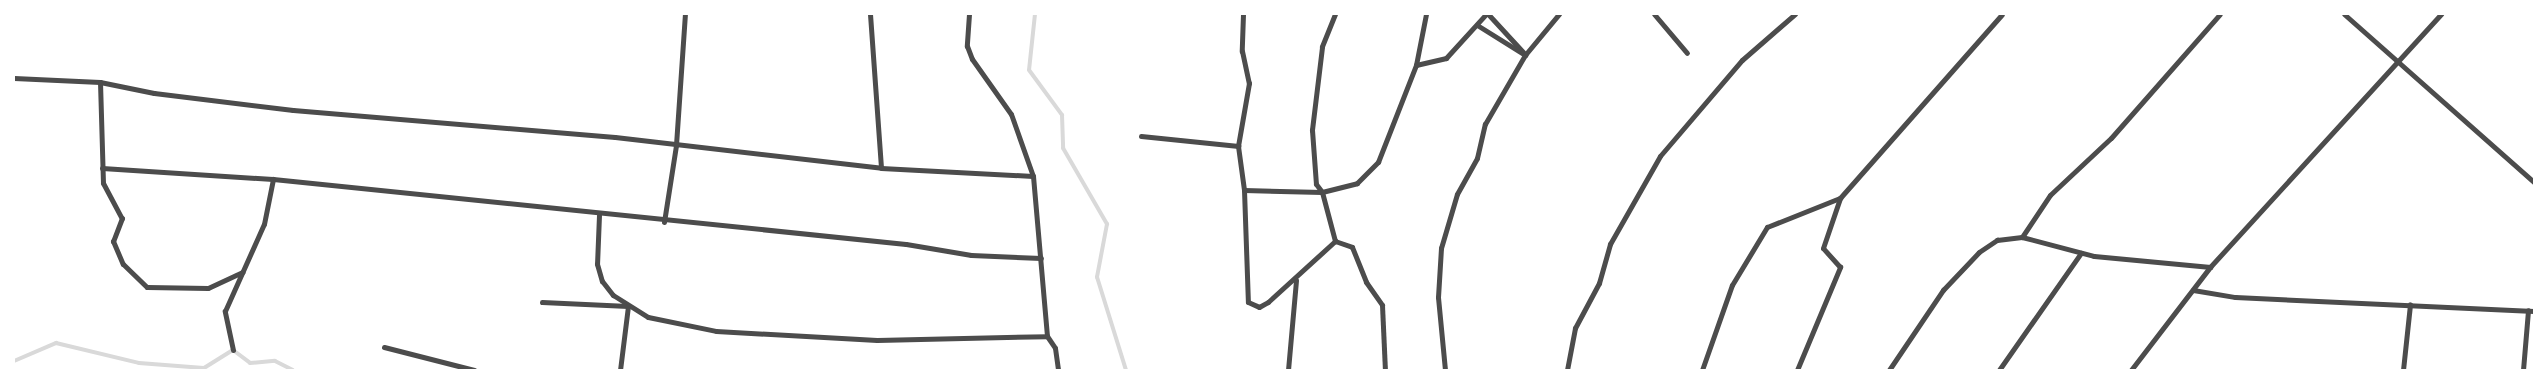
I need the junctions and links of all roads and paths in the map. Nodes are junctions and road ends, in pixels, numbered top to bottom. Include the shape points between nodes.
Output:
1 (685, 14) edge
2 (870, 14) edge
3 (970, 14) edge
4 (1243, 14) edge
5 (1335, 14) edge
6 (1426, 14) edge
7 (1487, 14) edge
8 (1559, 14) edge
9 (1654, 14) edge
10 (1795, 14) edge
11 (2002, 14) edge
12 (2220, 14) edge
13 (2344, 14) edge
14 (2440, 14) edge
15 (1477, 25) junction
16 (1687, 52) dead end
17 (1525, 55) junction
18 (2397, 60) junction
19 (1416, 65) junction
20 (14, 78) edge
21 (100, 82) junction
22 (1141, 136) dead end
23 (676, 145) junction
24 (1238, 146) junction
25 (102, 168) junction
26 (880, 168) junction
27 (1033, 176) junction
28 (273, 179) junction
29 (2534, 182) edge
30 (1244, 190) junction
31 (1322, 192) junction
32 (1840, 198) junction
33 (599, 215) junction
34 (664, 222) junction
35 (2022, 237) junction
36 (1335, 241) junction
37 (2081, 254) junction
38 (1041, 258) junction
39 (2210, 267) junction
40 (242, 272) junction
41 (1296, 280) junction
42 (2192, 290) junction
43 (542, 302) dead end
44 (2410, 304) junction
45 (628, 306) junction
46 (2528, 310) junction
47 (2534, 311) edge
48 (1047, 336) junction
49 (384, 347) dead end
50 (233, 350) dead end
51 (474, 370) edge
52 (620, 370) edge
53 (1058, 370) edge
54 (1288, 370) edge
55 (1385, 370) edge
56 (1445, 370) edge
57 (1567, 370) edge
58 (1702, 370) edge
59 (1797, 370) edge
60 (1889, 370) edge
61 (1999, 370) edge
62 (2131, 370) edge
63 (2403, 370) edge
64 (2523, 370) edge

1 - 23 street
2 - 26 street
3 - 27 street via 967,46 972,59 1011,114
4 - 24 street via 1242,51 1249,83
5 - 31 street via 1322,47 1312,130 1316,184
6 - 19 street
7 - 15 street
7 - 17 street
8 - 17 street
9 - 16 street
10 - 57 street via 1742,60 1660,156 1610,244 1599,283 1575,328
11 - 32 street
12 - 35 street via 2111,138 2050,195
13 - 18 street
14 - 18 street
15 - 17 street
15 - 19 street via 1446,58
17 - 56 street via 1484,124 1477,158 1460,187 1441,248 1438,297
18 - 29 street
18 - 39 street
19 - 31 street via 1378,162 1356,184
20 - 21 street
21 - 23 street via 154,93 293,110
21 - 25 street
22 - 24 street
23 - 26 street
23 - 34 street
24 - 30 street
25 - 28 street
25 - 40 street via 104,189 123,220 113,241 124,264 147,287 208,288
26 - 27 street
27 - 38 street
28 - 33 street
28 - 40 street via 264,224
30 - 31 street
30 - 41 street via 1248,302 1259,306
31 - 36 street
32 - 58 street via 1767,227 1732,285
32 - 59 street via 1823,248 1840,267
33 - 34 street
33 - 45 street via 599,273 606,288
34 - 38 street via 906,244 971,256
35 - 37 street
35 - 60 street via 1997,240 1963,267 1910,333
36 - 41 street
36 - 55 street via 1352,247 1366,282 1382,305
37 - 39 street
37 - 61 street
38 - 48 street
39 - 42 street
40 - 50 street via 225,311
41 - 54 street
42 - 44 street via 2235,297
42 - 62 street
43 - 45 street
44 - 46 street
44 - 63 street
45 - 48 street via 648,317 716,330 877,340
45 - 52 street
46 - 47 street
46 - 64 street
48 - 53 street via 1055,348
49 - 51 street

